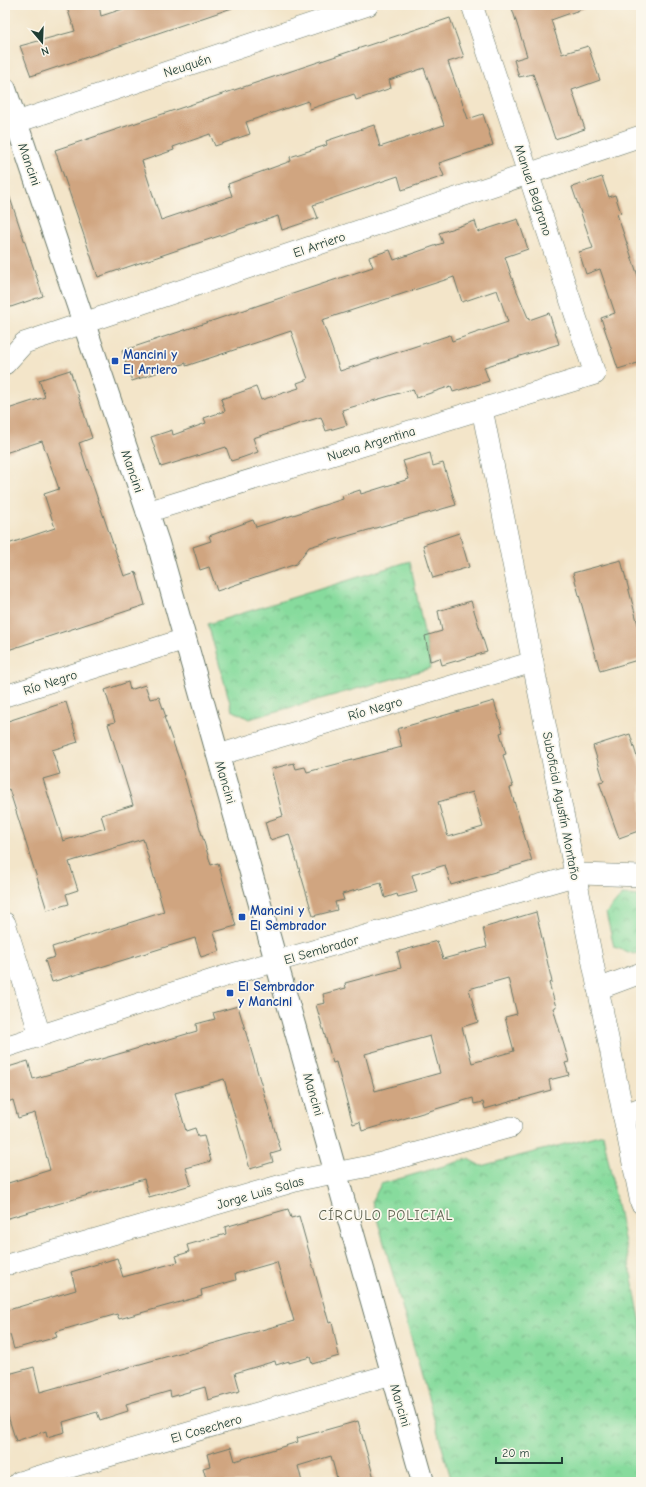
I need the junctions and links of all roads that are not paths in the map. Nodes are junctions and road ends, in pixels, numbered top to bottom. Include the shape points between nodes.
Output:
1 (368, 5) edge
2 (472, 5) edge
3 (5, 89) edge
4 (11, 124) edge
5 (641, 136) edge
6 (528, 174) junction
7 (83, 323) junction
8 (5, 364) edge
9 (595, 374) joint
10 (482, 409) junction
11 (147, 512) junction
12 (185, 639) junction
13 (532, 662) junction
14 (5, 696) edge
15 (218, 755) junction
16 (576, 876) junction
17 (641, 876) edge
18 (5, 923) edge
19 (276, 962) junction
20 (641, 973) edge
21 (598, 989) junction
22 (40, 1035) junction
23 (5, 1047) edge
24 (632, 1111) edge
25 (511, 1127) dead end
26 (336, 1173) junction
27 (641, 1203) edge
28 (10, 1264) dead end
29 (392, 1374) junction
30 (19, 1482) edge
31 (423, 1482) edge

1 - 4 street, Neuquén
2 - 6 street, Manuel Belgrano
3 - 4 street, Mancini
4 - 7 street, Mancini
5 - 6 street, El Arriero
6 - 7 street, El Arriero
6 - 9 street, Manuel Belgrano
7 - 8 street, El Arriero via 24,343
7 - 11 street, Mancini
9 - 10 street, Nueva Argentina
10 - 11 street, Nueva Argentina
10 - 13 street, Suboficial Agustín Montaño
11 - 12 street, Mancini
12 - 14 street, Río Negro
12 - 15 street, Mancini
13 - 15 street, Río Negro
13 - 16 street, Suboficial Agustín Montaño
15 - 19 street, Mancini
16 - 17 street, El Sembrador
16 - 19 street, El Sembrador
16 - 21 street, Suboficial Agustín Montaño
18 - 22 street
19 - 22 street, El Sembrador
19 - 26 street, Mancini
20 - 21 street
21 - 24 street, Suboficial Agustín Montaño
22 - 23 street, El Sembrador
24 - 27 street, Suboficial Agustín Montaño
25 - 26 street, Jorge Luis Salas
26 - 28 street, Jorge Luis Salas via 299,1180
26 - 29 street, Mancini
29 - 30 street, El Cosechero
29 - 31 street, Mancini

